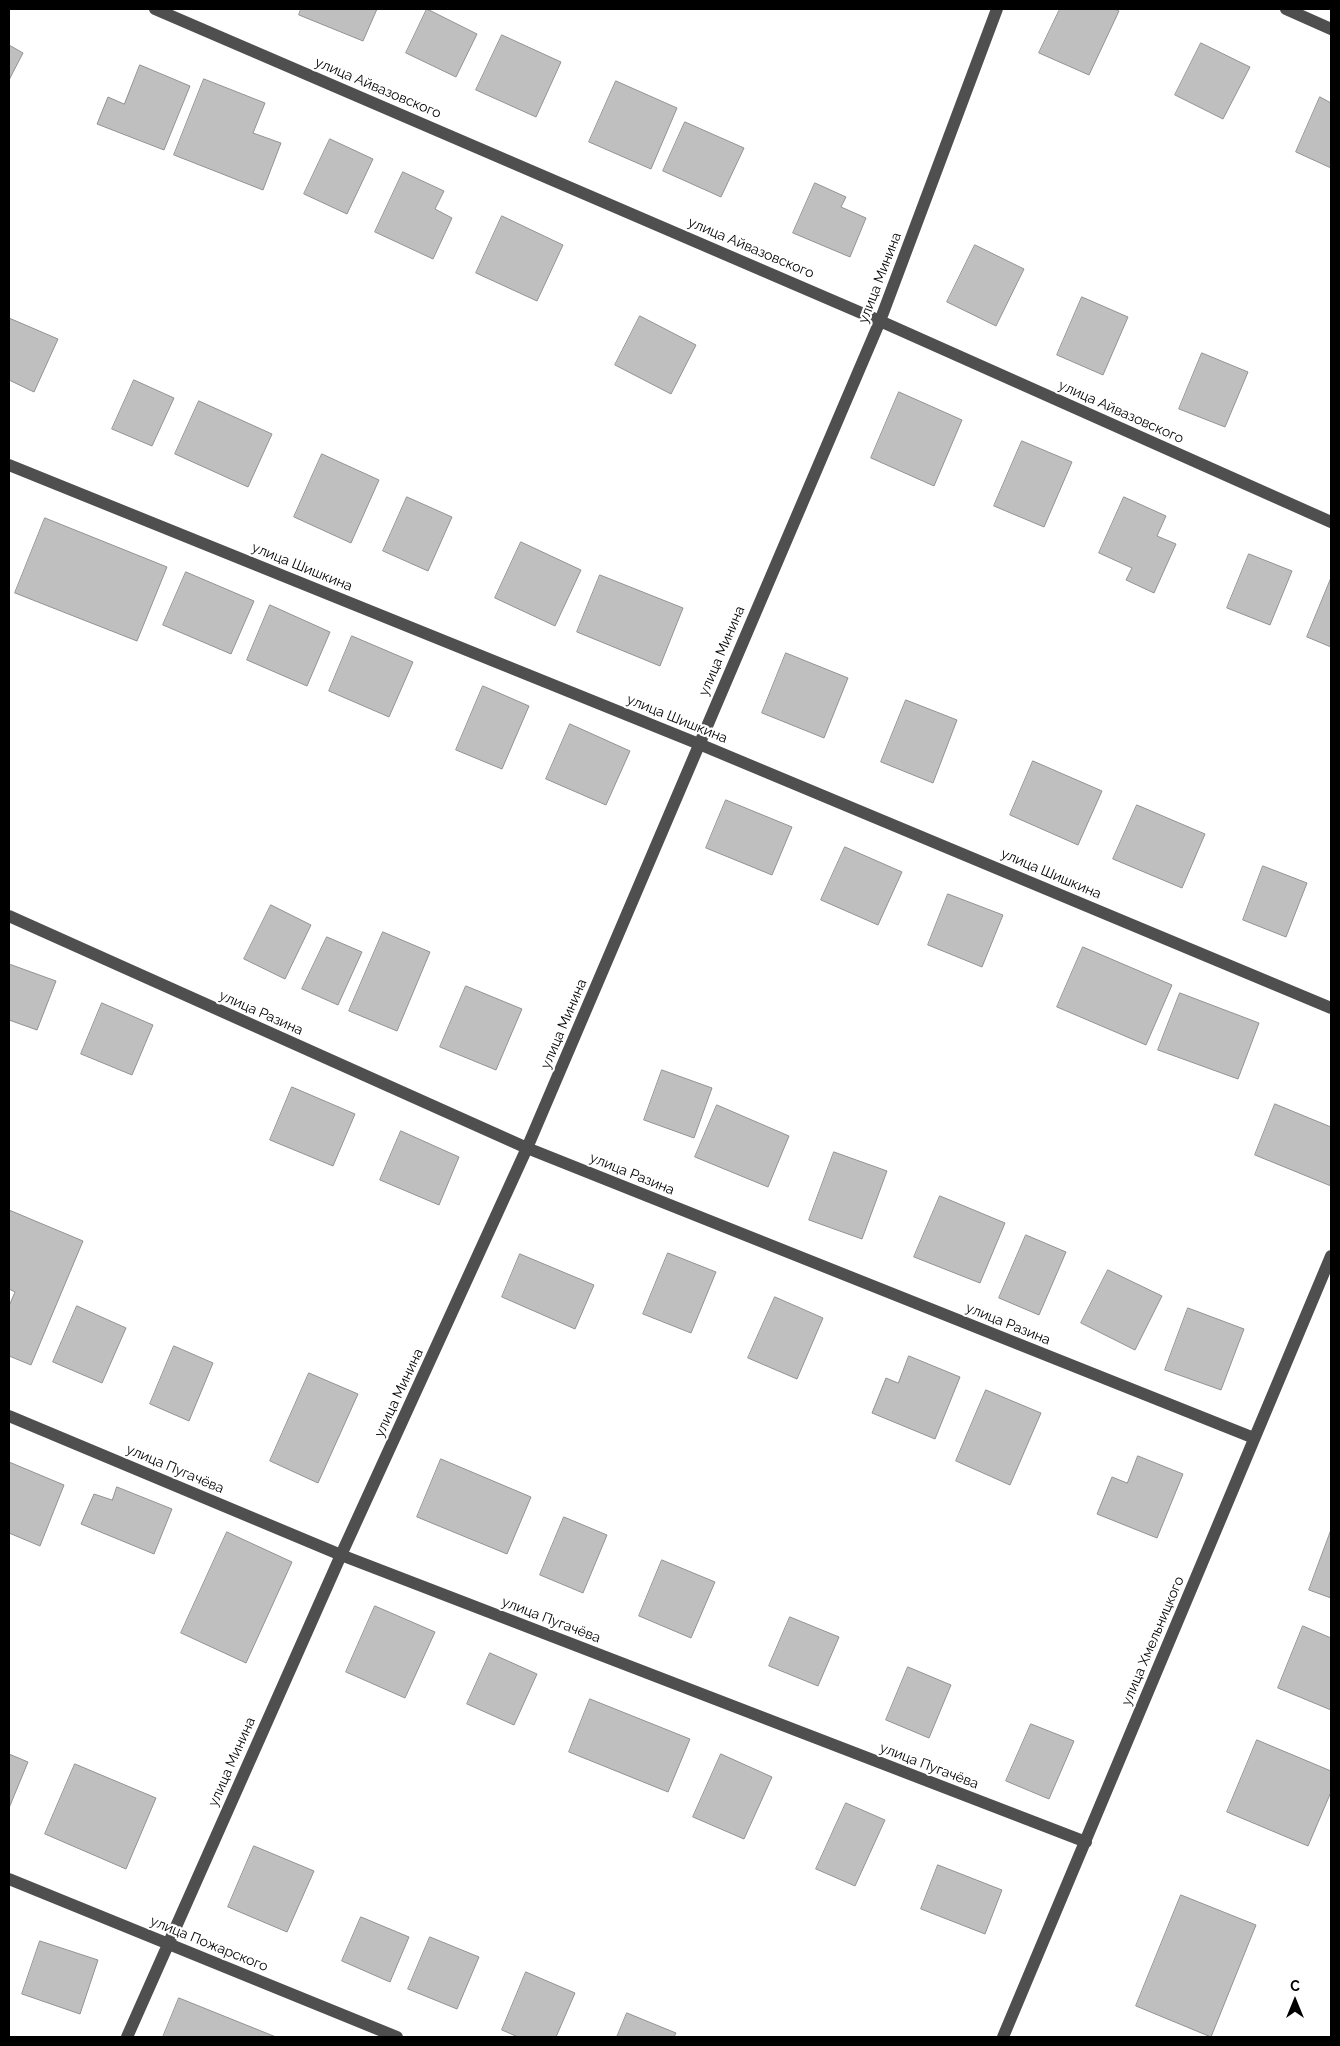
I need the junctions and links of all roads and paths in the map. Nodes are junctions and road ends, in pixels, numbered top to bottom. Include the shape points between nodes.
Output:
1 (155, 9) edge
2 (998, 9) edge
3 (1286, 9) edge
4 (1331, 29) edge
5 (880, 321) junction
6 (9, 465) edge
7 (1331, 522) edge
8 (699, 744) junction
9 (9, 916) edge
10 (1331, 1008) edge
11 (527, 1148) junction
12 (1331, 1256) edge
13 (9, 1416) edge
14 (1254, 1438) junction
15 (342, 1555) junction
16 (1086, 1842) junction
17 (9, 1879) edge
18 (168, 1944) junction
19 (127, 2037) edge
20 (397, 2037) edge
21 (1003, 2037) edge

1 - 5 street, улица Айвазовского
2 - 5 street, улица Минина
3 - 4 street
5 - 7 street, улица Айвазовского
5 - 8 street, улица Минина
6 - 8 street, улица Шишкина
8 - 10 street, улица Шишкина
8 - 11 street, улица Минина
9 - 11 street, улица Разина
11 - 14 street, улица Разина
11 - 15 street, улица Минина
12 - 14 street, улица Хмельницкого
13 - 15 street, улица Пугачёва
14 - 16 street, улица Хмельницкого
15 - 16 street, улица Пугачёва
15 - 18 street, улица Минина
16 - 21 street, улица Хмельницкого
17 - 18 street, улица Пожарского
18 - 19 street, улица Минина
18 - 20 street, улица Пожарского

